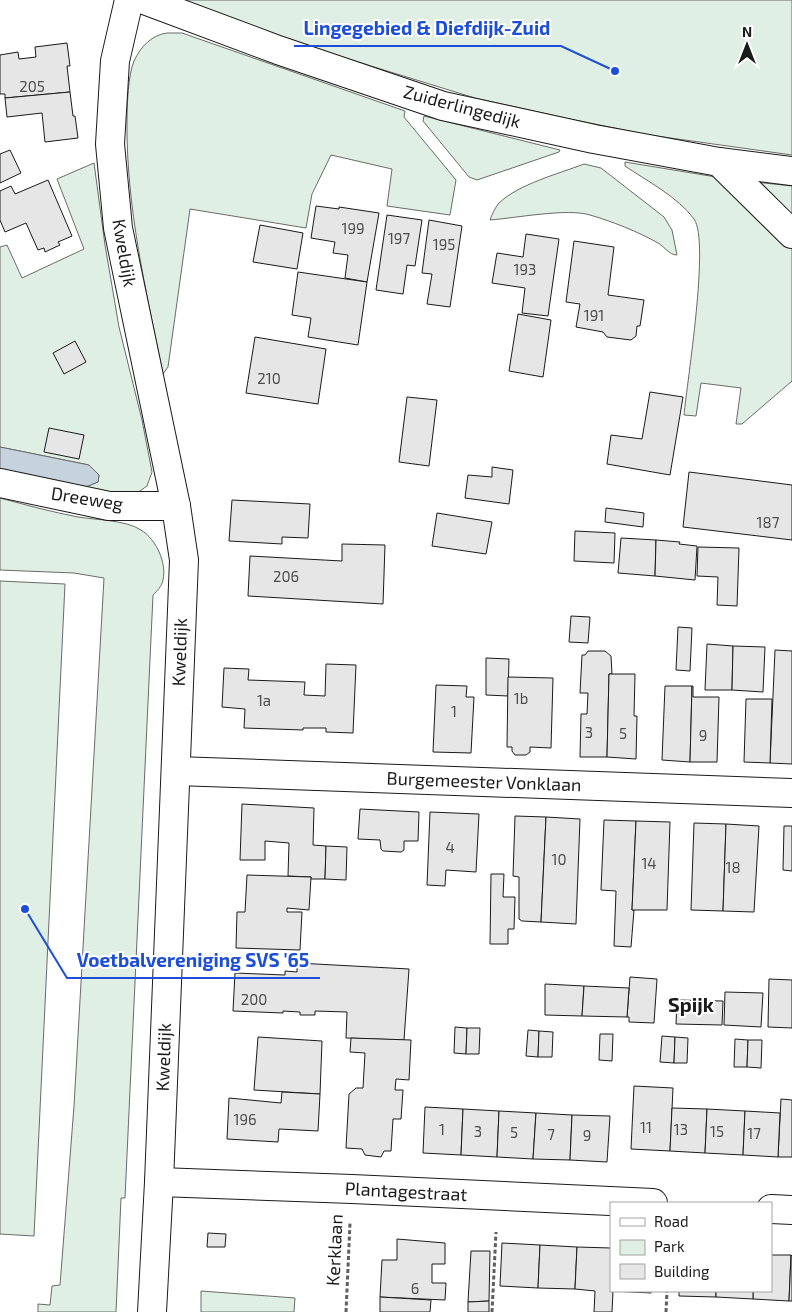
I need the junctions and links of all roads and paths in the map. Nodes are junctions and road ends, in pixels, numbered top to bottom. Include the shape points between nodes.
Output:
1 (129, 0) edge
2 (144, 0) edge
3 (719, 162) junction
4 (792, 171) edge
5 (792, 234) edge
6 (0, 483) edge
7 (176, 506) junction
8 (176, 771) junction
9 (792, 793) edge
10 (159, 1182) junction
11 (352, 1189) junction
12 (497, 1196) junction
13 (631, 1202) edge
14 (772, 1209) edge
15 (792, 1210) edge
16 (667, 1292) edge
17 (152, 1312) edge
18 (346, 1312) edge
19 (492, 1312) edge
20 (666, 1312) edge

1 - 7 street, Kweldijk via 115,61 110,144 118,228
2 - 3 street, Zuiderlingedijk via 443,106
3 - 4 street, Zuiderlingedijk
3 - 5 street
6 - 7 street, Dreeweg via 109,506
7 - 8 street, Kweldijk via 184,560
8 - 9 street, Burgemeester Vonklaan
8 - 10 street, Kweldijk
10 - 11 street, Plantagestraat
10 - 17 street, Kweldijk
11 - 12 street, Plantagestraat
11 - 18 path, Kerklaan
12 - 13 street, Plantagestraat
12 - 19 path
14 - 15 street
16 - 20 path

